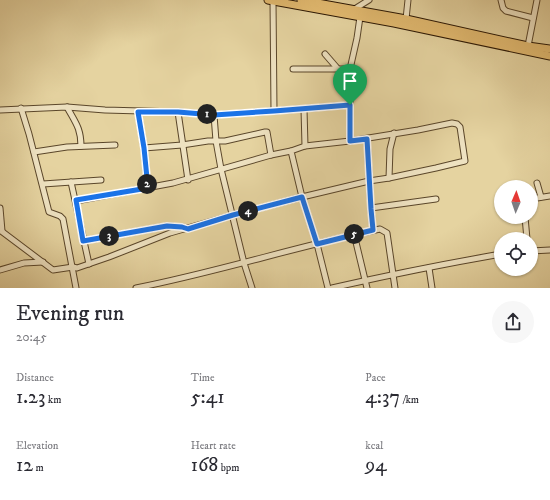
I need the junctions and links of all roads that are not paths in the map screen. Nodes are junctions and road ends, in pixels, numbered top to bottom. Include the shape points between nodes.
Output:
1 (271, 0) edge
2 (368, 0) edge
3 (408, 0) edge
4 (501, 0) edge
5 (537, 0) edge
6 (300, 2) edge
7 (353, 10) junction
8 (360, 17) junction
9 (533, 18) junction
10 (406, 19) junction
11 (528, 46) junction
12 (550, 49) edge
13 (325, 54) dead end
14 (550, 56) edge
15 (293, 69) dead end
16 (338, 69) junction
17 (350, 69) junction
18 (350, 105) junction
19 (67, 107) junction
20 (21, 108) junction
21 (304, 109) junction
22 (0, 110) edge
23 (274, 111) junction
24 (138, 112) junction
25 (178, 112) junction
26 (214, 115) junction
27 (394, 133) junction
28 (367, 139) junction
29 (216, 141) junction
30 (350, 141) junction
31 (115, 145) dead end
32 (182, 145) junction
33 (81, 146) junction
34 (306, 146) junction
35 (144, 148) junction
36 (291, 151) junction
37 (34, 152) junction
38 (271, 155) junction
39 (221, 168) junction
40 (389, 178) junction
41 (101, 180) dead end
42 (188, 180) junction
43 (369, 181) junction
44 (71, 182) junction
45 (43, 184) junction
46 (148, 188) junction
47 (538, 188) edge
48 (550, 196) edge
49 (302, 197) junction
50 (540, 197) joint
51 (436, 199) dead end
52 (76, 200) junction
53 (0, 208) edge
54 (371, 208) junction
55 (233, 215) junction
56 (188, 229) junction
57 (1, 230) edge
58 (373, 230) junction
59 (354, 234) junction
60 (83, 241) junction
61 (317, 244) junction
62 (550, 250) edge
63 (538, 251) edge
64 (494, 255) edge
65 (43, 262) junction
66 (244, 262) junction
67 (89, 264) junction
68 (72, 268) junction
69 (429, 268) junction
70 (0, 270) edge
71 (393, 275) junction
72 (365, 280) junction
73 (76, 288) edge
74 (136, 288) edge
75 (252, 288) edge
76 (328, 288) edge
77 (332, 288) edge
78 (367, 288) edge
79 (395, 288) edge
80 (432, 288) edge

1 - 6 main road
1 - 23 street
2 - 7 street
3 - 10 street
4 - 9 street via 506,11
5 - 9 street
6 - 7 main road
6 - 8 main road
7 - 10 main road
8 - 14 main road
8 - 17 street
9 - 11 street
10 - 11 main road
11 - 12 main road
13 - 16 street
15 - 16 street
16 - 17 street
17 - 18 street
18 - 21 street
18 - 30 street
19 - 20 street
19 - 24 street
19 - 33 street via 79,127
20 - 22 street
20 - 37 street
21 - 23 street
21 - 34 street
23 - 26 street
24 - 25 street
24 - 35 street
25 - 26 street
25 - 32 street
26 - 29 street
27 - 28 street
27 - 40 street via 390,149
27 - 40 street via 457,124 460,127 465,161
28 - 30 street
28 - 43 street
29 - 32 street
29 - 38 street via 267,132
29 - 39 street
30 - 34 street
31 - 33 street
32 - 35 street
32 - 42 street
33 - 37 street
34 - 36 street
35 - 46 street
36 - 38 street
36 - 49 street
37 - 45 street
38 - 39 street
39 - 42 street
39 - 55 street
40 - 43 street
41 - 44 street
42 - 46 street
43 - 49 street
43 - 54 street
44 - 45 street
44 - 52 street
45 - 68 street via 49,212 63,219
46 - 52 street
47 - 50 street
48 - 50 street
49 - 55 street
49 - 61 street
51 - 54 street
52 - 60 street
53 - 57 street
54 - 58 street
55 - 56 street
55 - 66 street
56 - 60 street via 167,226
56 - 67 street via 170,233
57 - 65 street
58 - 59 street
58 - 71 street via 380,229 387,233
59 - 61 street
59 - 72 street
60 - 67 street
61 - 66 street
61 - 76 street
62 - 63 street
64 - 69 street
65 - 68 street via 53,270
65 - 70 street via 24,263
66 - 74 street
66 - 75 street
67 - 68 street
68 - 73 street
69 - 71 street
69 - 80 street
71 - 72 street
71 - 79 street
72 - 77 street
72 - 78 street

